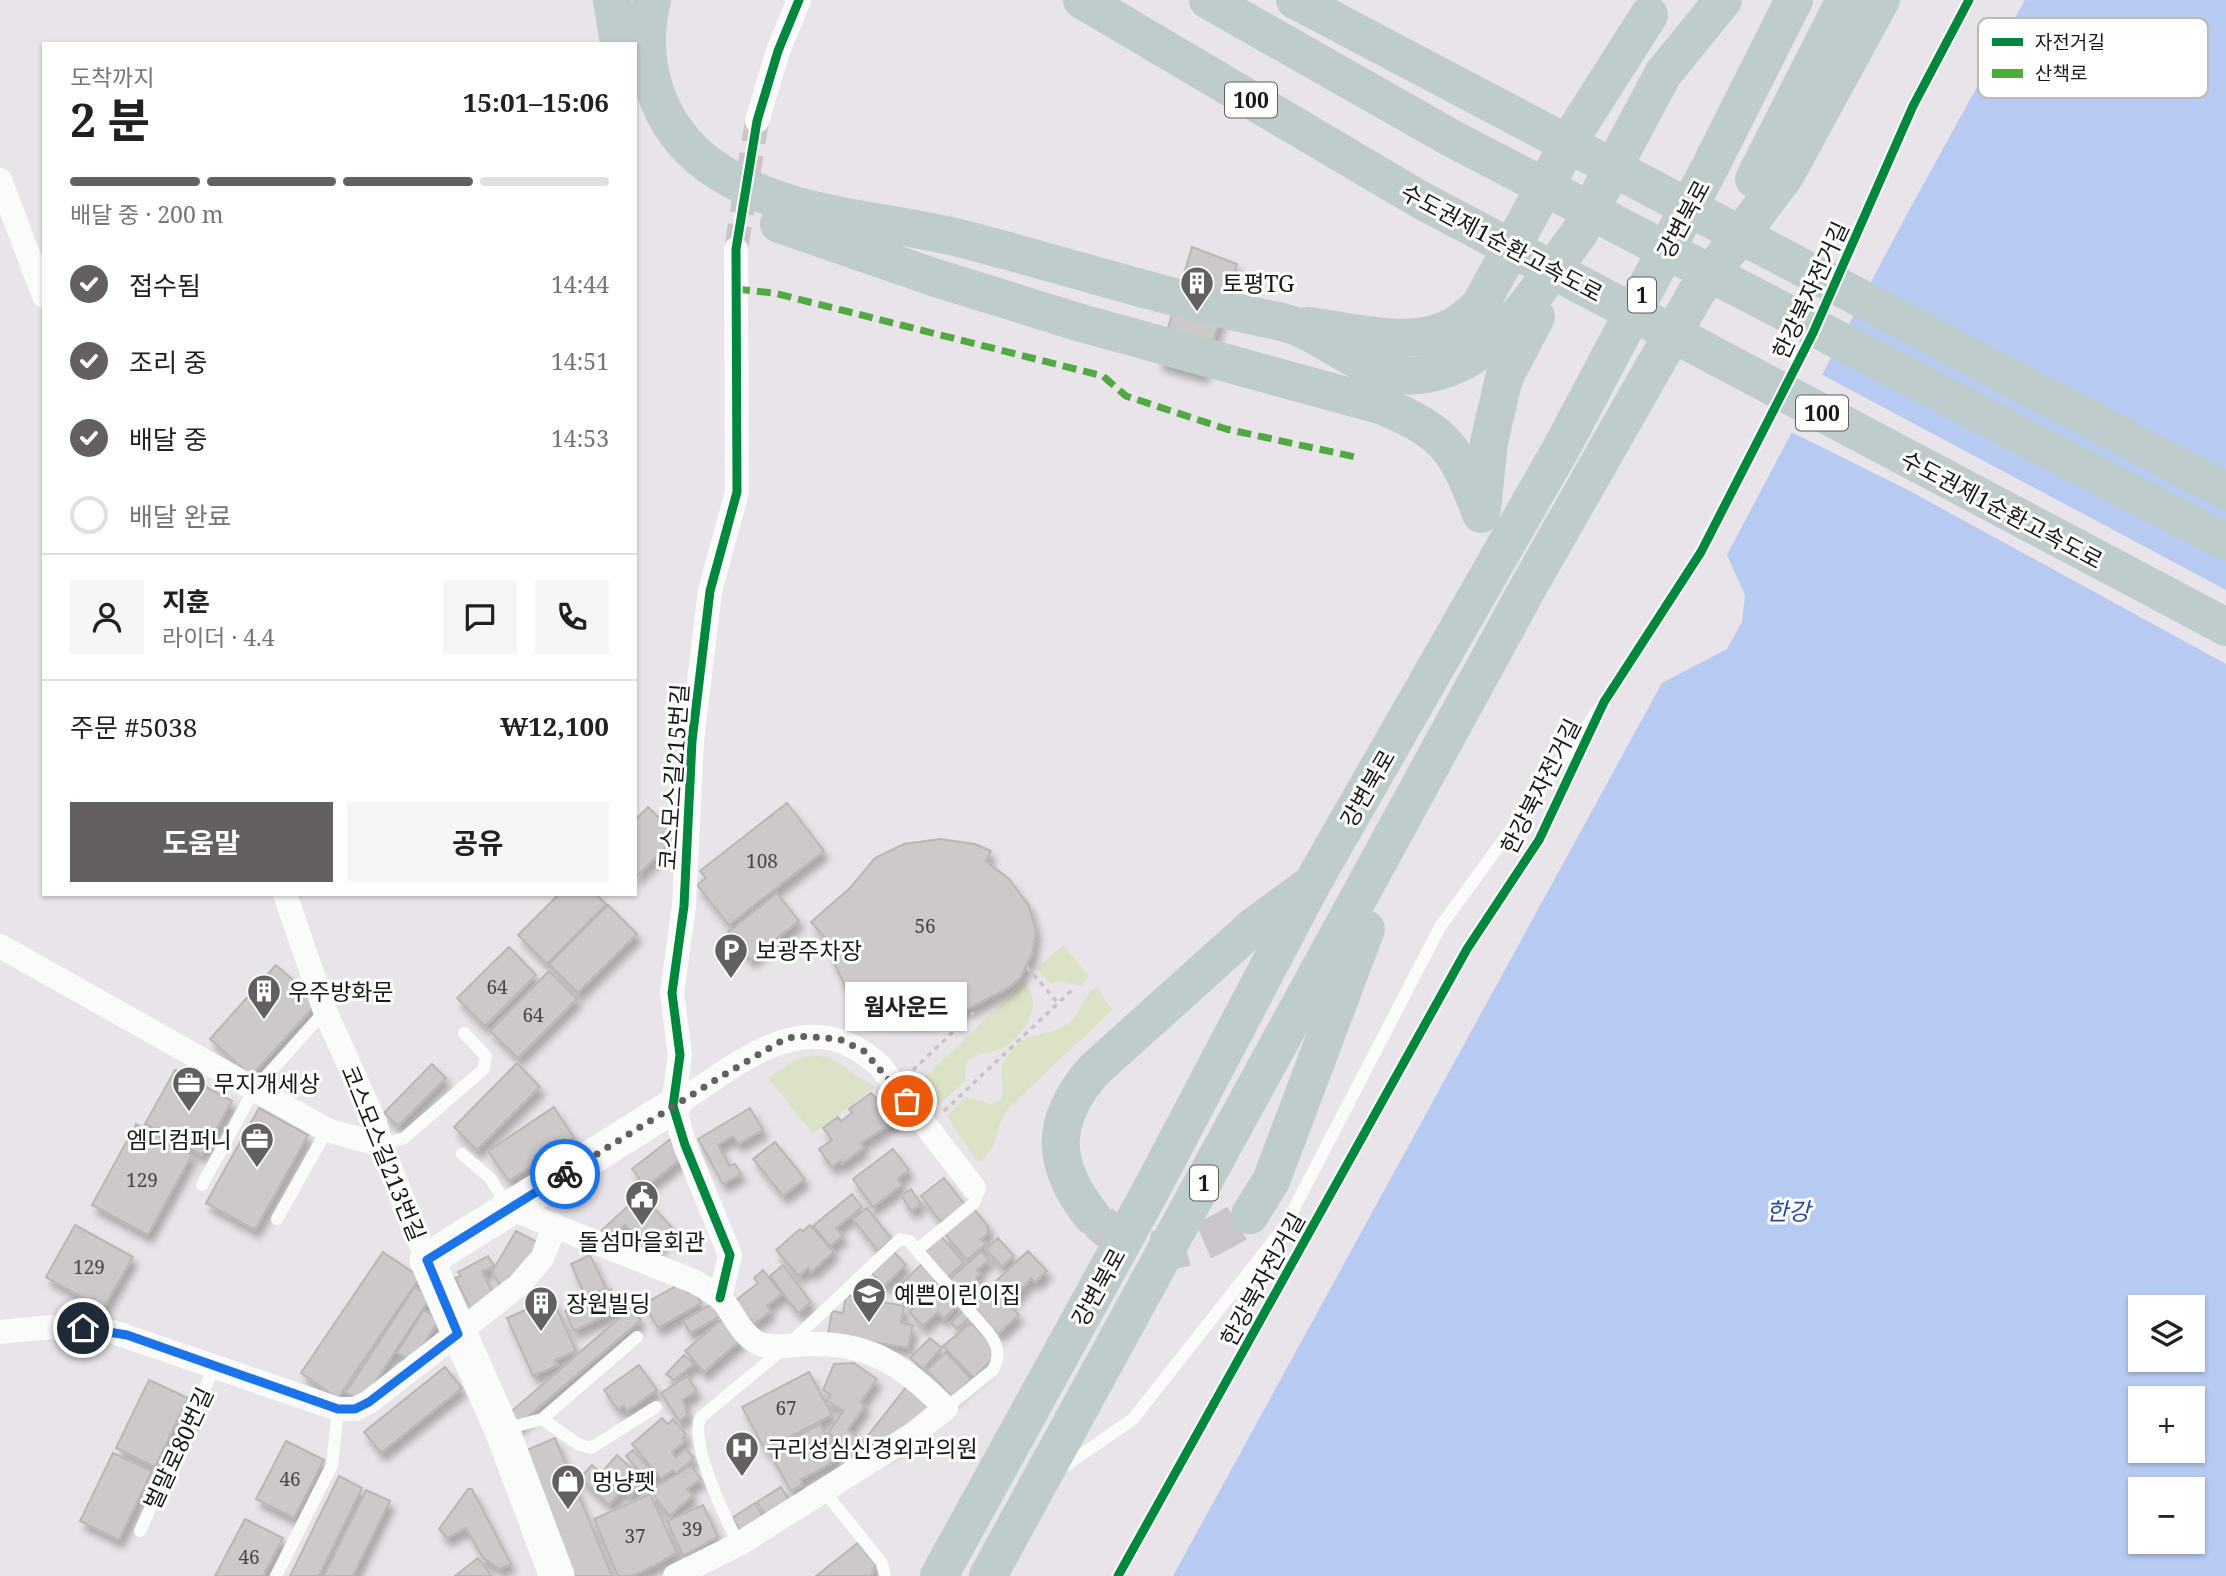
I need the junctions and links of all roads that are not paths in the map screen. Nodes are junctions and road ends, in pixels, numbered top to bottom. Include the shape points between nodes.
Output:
1 (612, 0) edge
2 (652, 0) edge
3 (799, 0) edge
4 (1082, 0) edge
5 (1208, 0) edge
6 (1295, 0) edge
7 (1723, 0) edge
8 (1794, 0) edge
9 (1845, 0) edge
10 (1881, 0) edge
11 (1662, 8) edge
12 (620, 42) edge
13 (1663, 74) junction
14 (637, 106) edge
15 (757, 121) tunnel mouth
16 (0, 180) edge
17 (1580, 232) junction
18 (736, 249) tunnel mouth
19 (42, 291) edge
20 (1696, 293) junction
21 (1288, 323) junction
22 (2226, 491) edge
23 (1481, 514) junction
24 (2226, 542) edge
25 (1484, 586) junction
26 (2226, 627) edge
27 (1604, 702) dead end
28 (1419, 789) junction
29 (1313, 882) junction
30 (286, 896) edge
31 (0, 946) edge
32 (326, 1011) junction
33 (464, 1033) dead end
34 (254, 1090) junction
35 (673, 1106) junction
36 (327, 1130) junction
37 (381, 1145) junction
38 (462, 1154) dead end
39 (202, 1185) dead end
40 (974, 1188) joint
41 (509, 1208) junction
42 (1250, 1215) tunnel mouth
43 (1092, 1216) tunnel mouth
44 (277, 1219) dead end
45 (555, 1225) junction
46 (917, 1250) junction
47 (427, 1260) junction
48 (720, 1298) junction
49 (0, 1332) edge
50 (458, 1334) junction
51 (637, 1337) dead end
52 (789, 1344) junction
53 (215, 1366) junction
54 (656, 1407) dead end
55 (946, 1408) junction
56 (338, 1409) junction
57 (542, 1419) junction
58 (502, 1430) junction
59 (1038, 1484) junction
60 (823, 1490) junction
61 (140, 1531) dead end
62 (739, 1544) junction
63 (276, 1576) edge
64 (557, 1576) edge
65 (674, 1576) edge
66 (885, 1576) edge
67 (939, 1576) edge
68 (988, 1576) edge

1 - 12 highway
2 - 21 highway via 646,24 646,62 663,112 699,156 751,189 815,213 960,239
3 - 15 street
4 - 26 highway, 수도권제1순환고속도로 / 100 via 1419,199
5 - 24 highway via 1451,138
6 - 22 highway
7 - 13 highway
8 - 25 highway, 강변북로 / 1 via 1709,169
9 - 20 highway, 강변북로 / 1
10 - 20 highway via 1784,176
11 - 13 highway via 1673,32
11 - 21 highway via 1576,130 1479,307 1452,327 1424,337
13 - 17 highway
14 - 23 highway via 644,126 677,169 721,199 805,235 1081,323 1383,406 1422,422 1449,445 1467,475
16 - 19 street
17 - 21 highway via 1500,337 1450,369 1401,378 1373,369
17 - 23 highway via 1504,378 1489,442
18 - 35 street, 코스모스길215번길 via 737,492 709,590 692,741 684,906 672,993 680,1055
20 - 28 highway, 1
23 - 25 highway
25 - 29 highway, 강변북로 / 1
27 - 59 lane via 1440,927 1285,1226 1133,1419
28 - 42 highway via 1271,1181
28 - 59 highway, 1
29 - 43 highway via 1254,926 1075,1092 1064,1114 1060,1146 1065,1175
29 - 67 highway, 강변북로 / 1 via 1150,1192
30 - 32 street, 코스모스길213번길
31 - 34 street
32 - 34 lane
32 - 37 street, 코스모스길213번길
33 - 37 lane via 486,1056 484,1069 404,1138
34 - 36 street
34 - 39 lane
35 - 40 street via 785,1039 839,1039 864,1051 896,1086
35 - 41 street
35 - 48 street, 코스모스길215번길 via 729,1249
36 - 37 street
36 - 44 lane, 코스모스길213번길
37 - 47 street, 코스모스길213번길
38 - 41 lane via 489,1178
40 - 46 lane via 974,1203
41 - 45 street
41 - 47 street
45 - 48 street via 678,1274
45 - 50 street via 536,1268
46 - 52 lane via 909,1241 896,1241
46 - 55 lane via 997,1348 993,1370
47 - 50 street, 코스모스길213번길
48 - 52 street via 751,1339 759,1344
49 - 53 street, 벌말로80번길 via 51,1327 113,1332
50 - 56 street via 369,1402 355,1409
50 - 58 street, 코스모스길213번길
51 - 57 lane
52 - 55 street via 878,1355 909,1372
52 - 62 lane via 706,1410 697,1426 719,1506
53 - 56 street, 벌말로80번길
53 - 61 lane, 벌말로80번길
54 - 57 lane via 591,1448
55 - 60 street via 912,1435
56 - 63 lane via 332,1465
57 - 58 lane
58 - 64 street, 코스모스길213번길
59 - 68 highway, 1
60 - 62 street
60 - 66 lane via 882,1563
62 - 65 street

